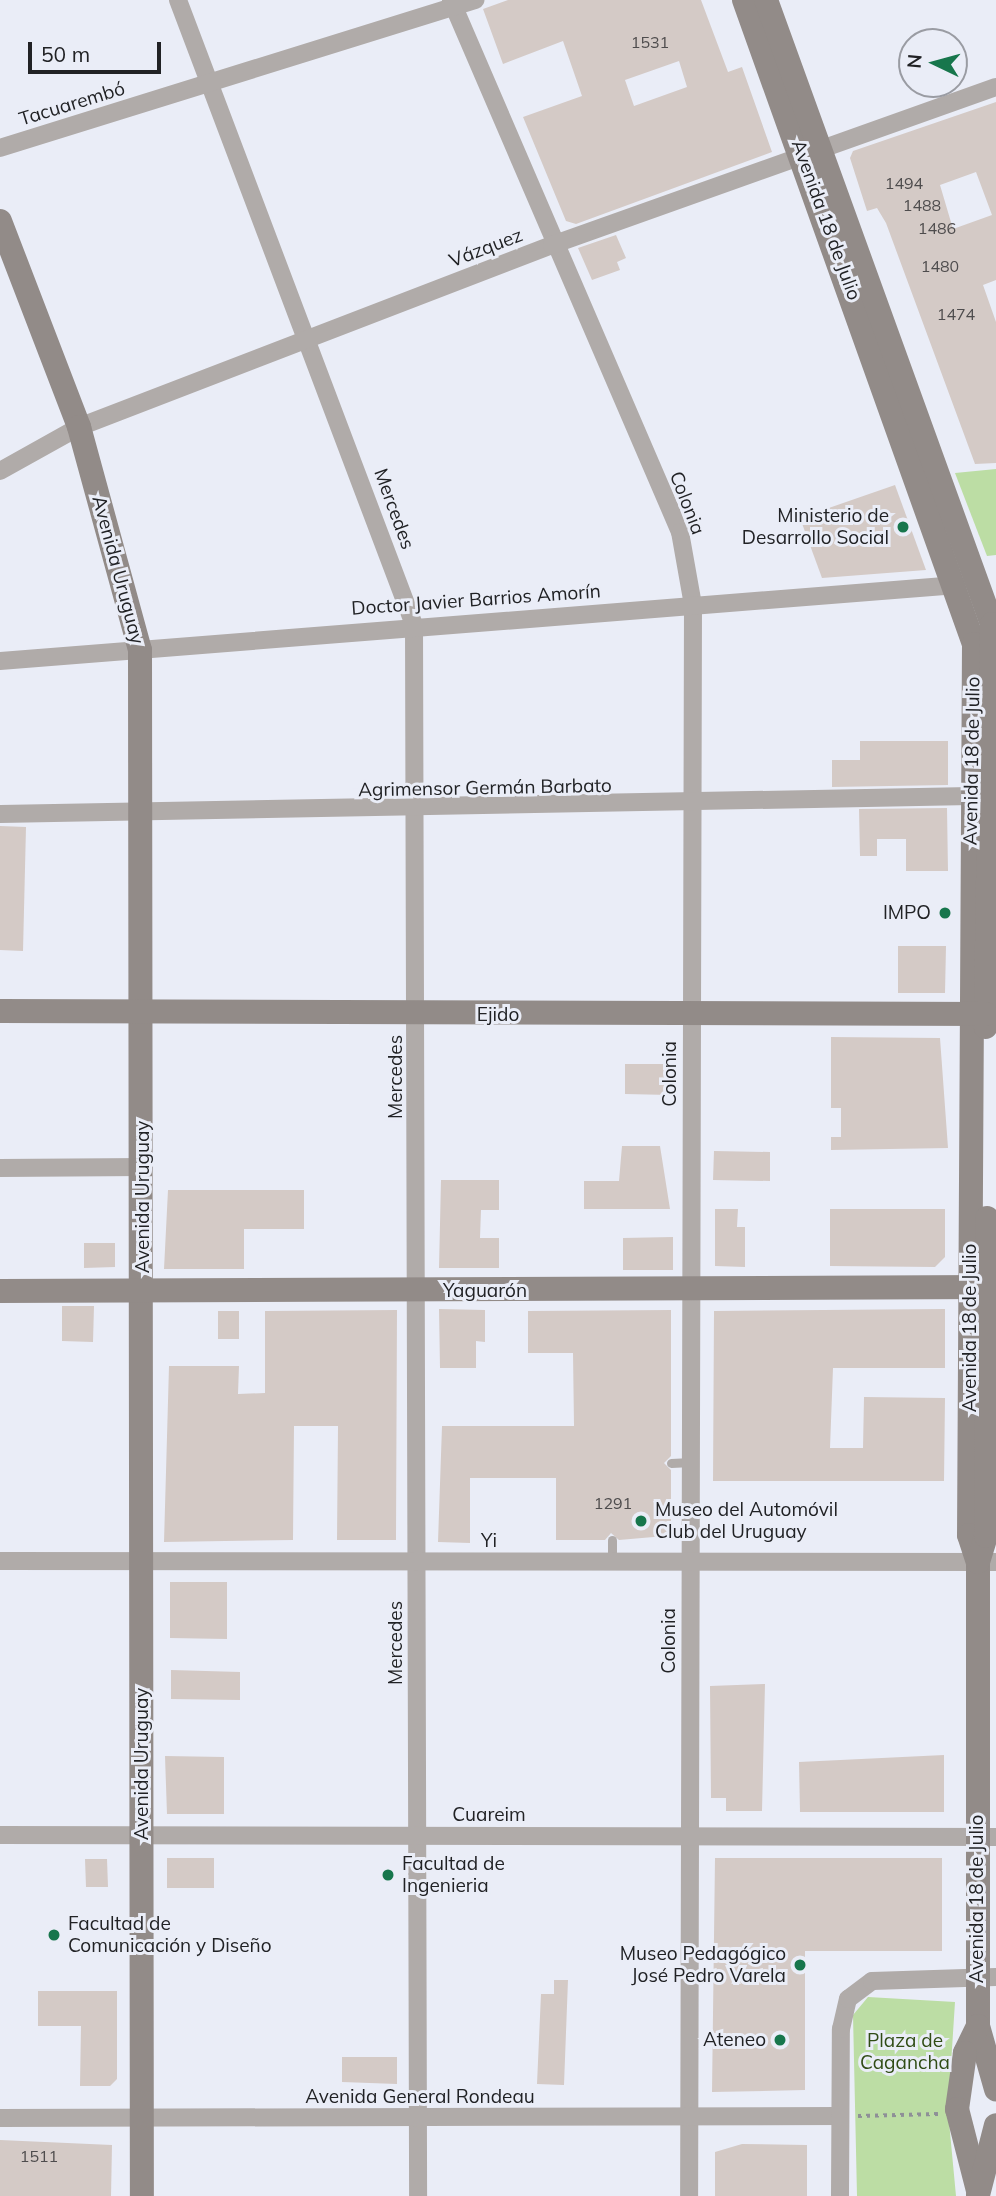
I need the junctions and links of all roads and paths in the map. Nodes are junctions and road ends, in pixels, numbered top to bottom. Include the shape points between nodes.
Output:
1 (178, 0) edge
2 (476, 0) edge
3 (744, 0) edge
4 (766, 0) edge
5 (452, 4) edge
6 (209, 85) junction
7 (996, 87) edge
8 (0, 148) edge
9 (813, 151) junction
10 (0, 221) edge
11 (552, 246) junction
12 (309, 340) junction
13 (79, 427) junction
14 (0, 471) edge
15 (976, 579) edge
16 (692, 605) junction
17 (414, 625) junction
18 (140, 650) junction
19 (0, 661) edge
20 (971, 796) junction
21 (692, 804) junction
22 (416, 811) junction
23 (142, 813) junction
24 (0, 814) edge
25 (993, 922) edge
26 (0, 1011) edge
27 (144, 1012) junction
28 (416, 1014) junction
29 (984, 1014) edge
30 (691, 1017) junction
31 (143, 1167) junction
32 (0, 1168) edge
33 (984, 1287) edge
34 (0, 1291) edge
35 (418, 1291) junction
36 (691, 1291) junction
37 (144, 1292) junction
38 (691, 1462) junction
39 (671, 1463) dead end
40 (612, 1540) dead end
41 (0, 1561) edge
42 (142, 1561) junction
43 (418, 1562) junction
44 (987, 1562) edge
45 (612, 1563) junction
46 (690, 1563) junction
47 (142, 1834) junction
48 (0, 1835) edge
49 (416, 1836) junction
50 (986, 1837) edge
51 (690, 1838) junction
52 (987, 1977) edge
53 (978, 2026) junction
54 (996, 2089) edge
55 (957, 2109) junction
56 (867, 2115) dead end
57 (142, 2116) junction
58 (690, 2116) junction
59 (839, 2116) junction
60 (0, 2118) edge
61 (418, 2119) junction
62 (996, 2125) edge
63 (978, 2194) edge
64 (142, 2196) edge
65 (418, 2196) edge
66 (689, 2196) edge
67 (840, 2196) edge

1 - 6 street, Mercedes
2 - 5 street, Tacuarembó
3 - 9 street, Avenida 18 de Julio
4 - 9 street, Avenida 18 de Julio
5 - 6 street, Tacuarembó
5 - 11 street, Colonia
6 - 8 street, Tacuarembó
6 - 12 street, Mercedes
7 - 9 street, Vázquez
9 - 11 street, Vázquez
9 - 15 street, Avenida 18 de Julio
10 - 13 street, Avenida Uruguay
11 - 12 street, Vázquez
11 - 16 street, Colonia via 680,532
12 - 13 street, Vázquez
12 - 17 street, Mercedes
13 - 14 street, Vázquez
13 - 18 street, Avenida Uruguay
15 - 16 street, Doctor Javier Barrios Amorín
15 - 20 street, Avenida 18 de Julio
15 - 25 street, Avenida 18 de Julio via 992,624
16 - 17 street, Doctor Javier Barrios Amorín
16 - 21 street, Colonia
17 - 18 street, Doctor Javier Barrios Amorín
17 - 22 street, Mercedes
18 - 19 street, Doctor Javier Barrios Amorín
18 - 23 street, Avenida Uruguay
20 - 21 street, Agrimensor Germán Barbato
20 - 29 street, Avenida 18 de Julio
21 - 22 street, Agrimensor Germán Barbato
21 - 30 street, Colonia
22 - 23 street, Agrimensor Germán Barbato
22 - 28 street, Mercedes
23 - 24 street, Agrimensor Germán Barbato
23 - 27 street, Avenida Uruguay
25 - 29 street, Avenida 18 de Julio
26 - 27 street, Ejido
27 - 28 street, Ejido
27 - 31 street, Avenida Uruguay
28 - 30 street, Ejido
28 - 35 street, Mercedes
29 - 30 street, Ejido
29 - 33 street, Avenida 18 de Julio
30 - 36 street, Colonia
31 - 32 street
31 - 37 street, Avenida Uruguay
33 - 36 street, Yaguarón
33 - 44 street, Avenida 18 de Julio via 969,1535
34 - 37 street, Yaguarón
35 - 36 street, Yaguarón
35 - 37 street, Yaguarón
35 - 43 street, Mercedes
36 - 38 street, Colonia
37 - 42 street, Avenida Uruguay
38 - 39 lane
38 - 46 street, Colonia
40 - 45 lane
41 - 42 street, Yi
42 - 43 street, Yi
42 - 47 street, Avenida Uruguay
43 - 45 street, Yi
43 - 49 street, Mercedes
44 - 46 street, Yi
44 - 50 street, Avenida 18 de Julio
45 - 46 street, Yi
46 - 51 street, Colonia
47 - 48 street, Cuareim
47 - 49 street, Cuareim
47 - 57 street, Avenida Uruguay
49 - 51 street, Cuareim
49 - 61 street, Mercedes
50 - 51 street, Cuareim
50 - 52 street, Avenida 18 de Julio
51 - 58 street, Colonia
52 - 53 street, Avenida 18 de Julio
52 - 59 street via 891,1978 856,1990 841,2029
53 - 54 street, Avenida 18 de Julio
53 - 55 street, Avenida 18 de Julio via 965,2053
55 - 56 path
55 - 63 street, Avenida 18 de Julio
57 - 60 street, Avenida General Rondeau
57 - 61 street, Avenida General Rondeau
57 - 64 street, Avenida Uruguay
58 - 59 street, Avenida General Rondeau
58 - 61 street, Avenida General Rondeau
58 - 66 street, Colonia
59 - 67 street
61 - 65 street, Mercedes
62 - 63 street, Avenida 18 de Julio

